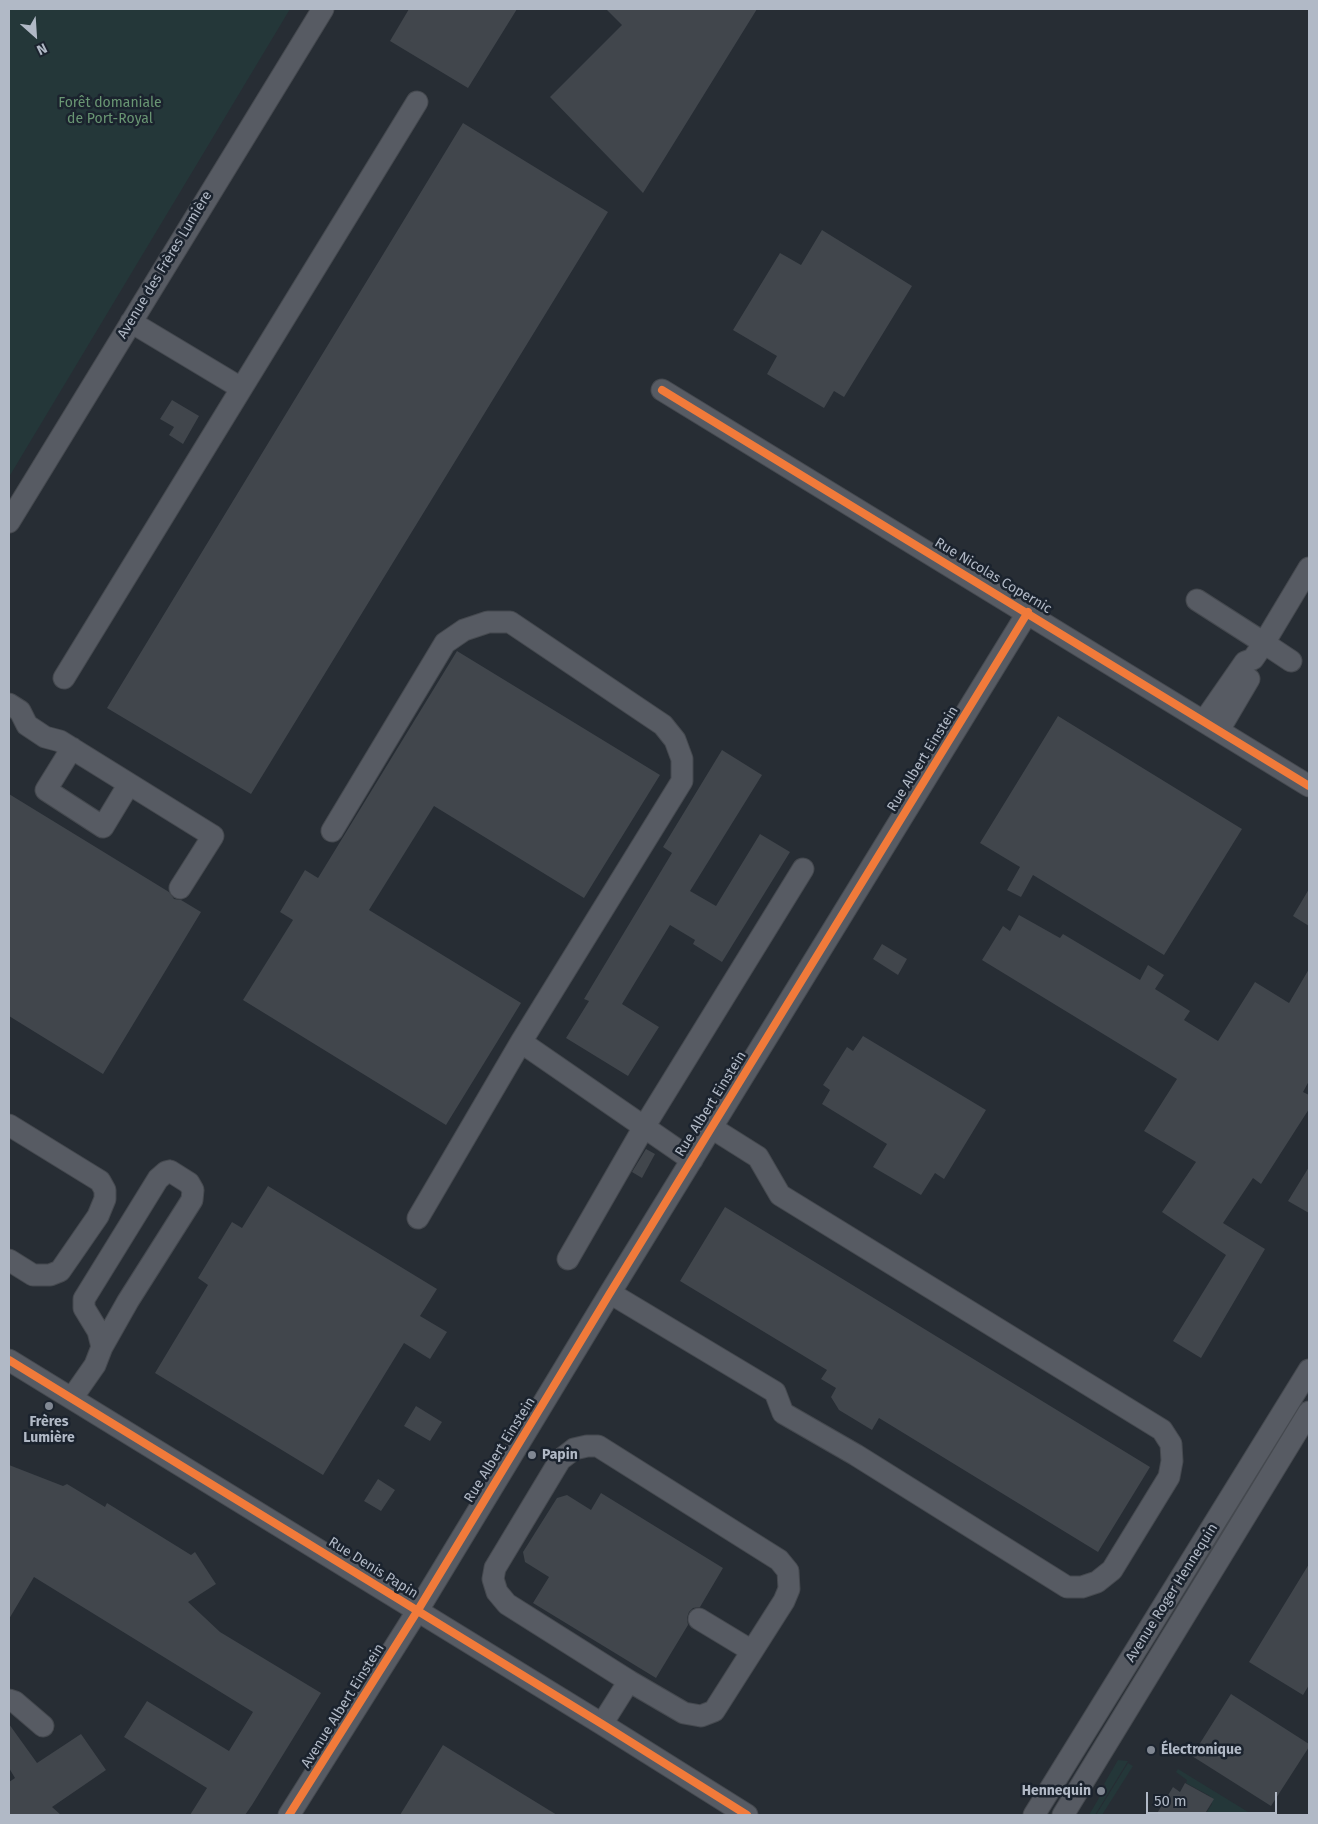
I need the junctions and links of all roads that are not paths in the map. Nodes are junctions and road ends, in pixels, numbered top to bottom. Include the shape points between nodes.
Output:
1 (322, 9) edge
2 (417, 102) dead end
3 (131, 322) junction
4 (241, 388) junction
5 (662, 390) dead end
6 (9, 522) edge
7 (1309, 568) edge
8 (1197, 600) dead end
9 (1028, 612) junction
10 (1259, 651) junction
11 (1291, 661) dead end
12 (64, 678) dead end
13 (9, 704) edge
14 (1211, 726) junction
15 (72, 748) junction
16 (129, 784) junction
17 (1309, 786) edge
18 (332, 831) dead end
19 (803, 869) dead end
20 (180, 888) dead end
21 (521, 1042) junction
22 (9, 1125) edge
23 (644, 1127) junction
24 (712, 1128) junction
25 (692, 1160) junction
26 (418, 1218) dead end
27 (568, 1259) dead end
28 (9, 1260) edge
29 (610, 1293) junction
30 (102, 1347) junction
31 (9, 1360) edge
32 (1309, 1370) edge
33 (72, 1398) junction
34 (1309, 1412) edge
35 (418, 1610) junction
36 (699, 1620) dead end
37 (752, 1651) junction
38 (629, 1681) junction
39 (9, 1700) edge
40 (602, 1724) junction
41 (43, 1726) dead end
42 (289, 1815) edge
43 (747, 1815) edge
44 (1034, 1815) edge
45 (1064, 1815) edge

1 - 3 street, Avenue des Frères Lumière
2 - 4 street
3 - 4 street
3 - 6 street, Avenue des Frères Lumière
4 - 12 street
5 - 9 street, Rue Nicolas Copernic
7 - 10 street
8 - 10 street
9 - 14 street, Rue Nicolas Copernic
9 - 24 street, Rue Albert Einstein
10 - 11 street
10 - 14 street via 1255,670
13 - 15 street via 20,711 27,725
14 - 17 street, Rue Nicolas Copernic
15 - 16 street
15 - 16 street via 46,790 103,827
16 - 20 street via 212,836
18 - 21 street via 445,643 464,630 488,622 510,622 664,725 675,740 682,759 682,780
19 - 23 street
21 - 23 street
21 - 26 street
22 - 28 street via 100,1181 105,1190 98,1216 60,1271 33,1275
23 - 25 street
23 - 27 street
24 - 25 street, Rue Albert Einstein
24 - 29 street via 758,1157 780,1195 1162,1430 1171,1444 1169,1477 1112,1570 1097,1582 1067,1587 783,1413 775,1392
25 - 29 street, Rue Albert Einstein
29 - 35 street, Rue Albert Einstein
30 - 30 street via 192,1200 193,1190 189,1183 170,1170 158,1179 84,1299 84,1308 98,1331
30 - 33 street via 95,1365
31 - 33 street, Rue Denis Papin
32 - 44 street, Avenue Roger Hennequin
33 - 35 street, Rue Denis Papin
34 - 45 street, Avenue Roger Hennequin
35 - 40 street, Rue Denis Papin
35 - 42 street, Avenue Albert Einstein
36 - 37 street
37 - 38 street via 714,1711 701,1716 684,1714
37 - 38 street via 789,1589 788,1571 780,1560 598,1446 574,1449 560,1460 495,1568 496,1592 507,1604
38 - 40 street
39 - 41 street
40 - 43 street, Rue Denis Papin

